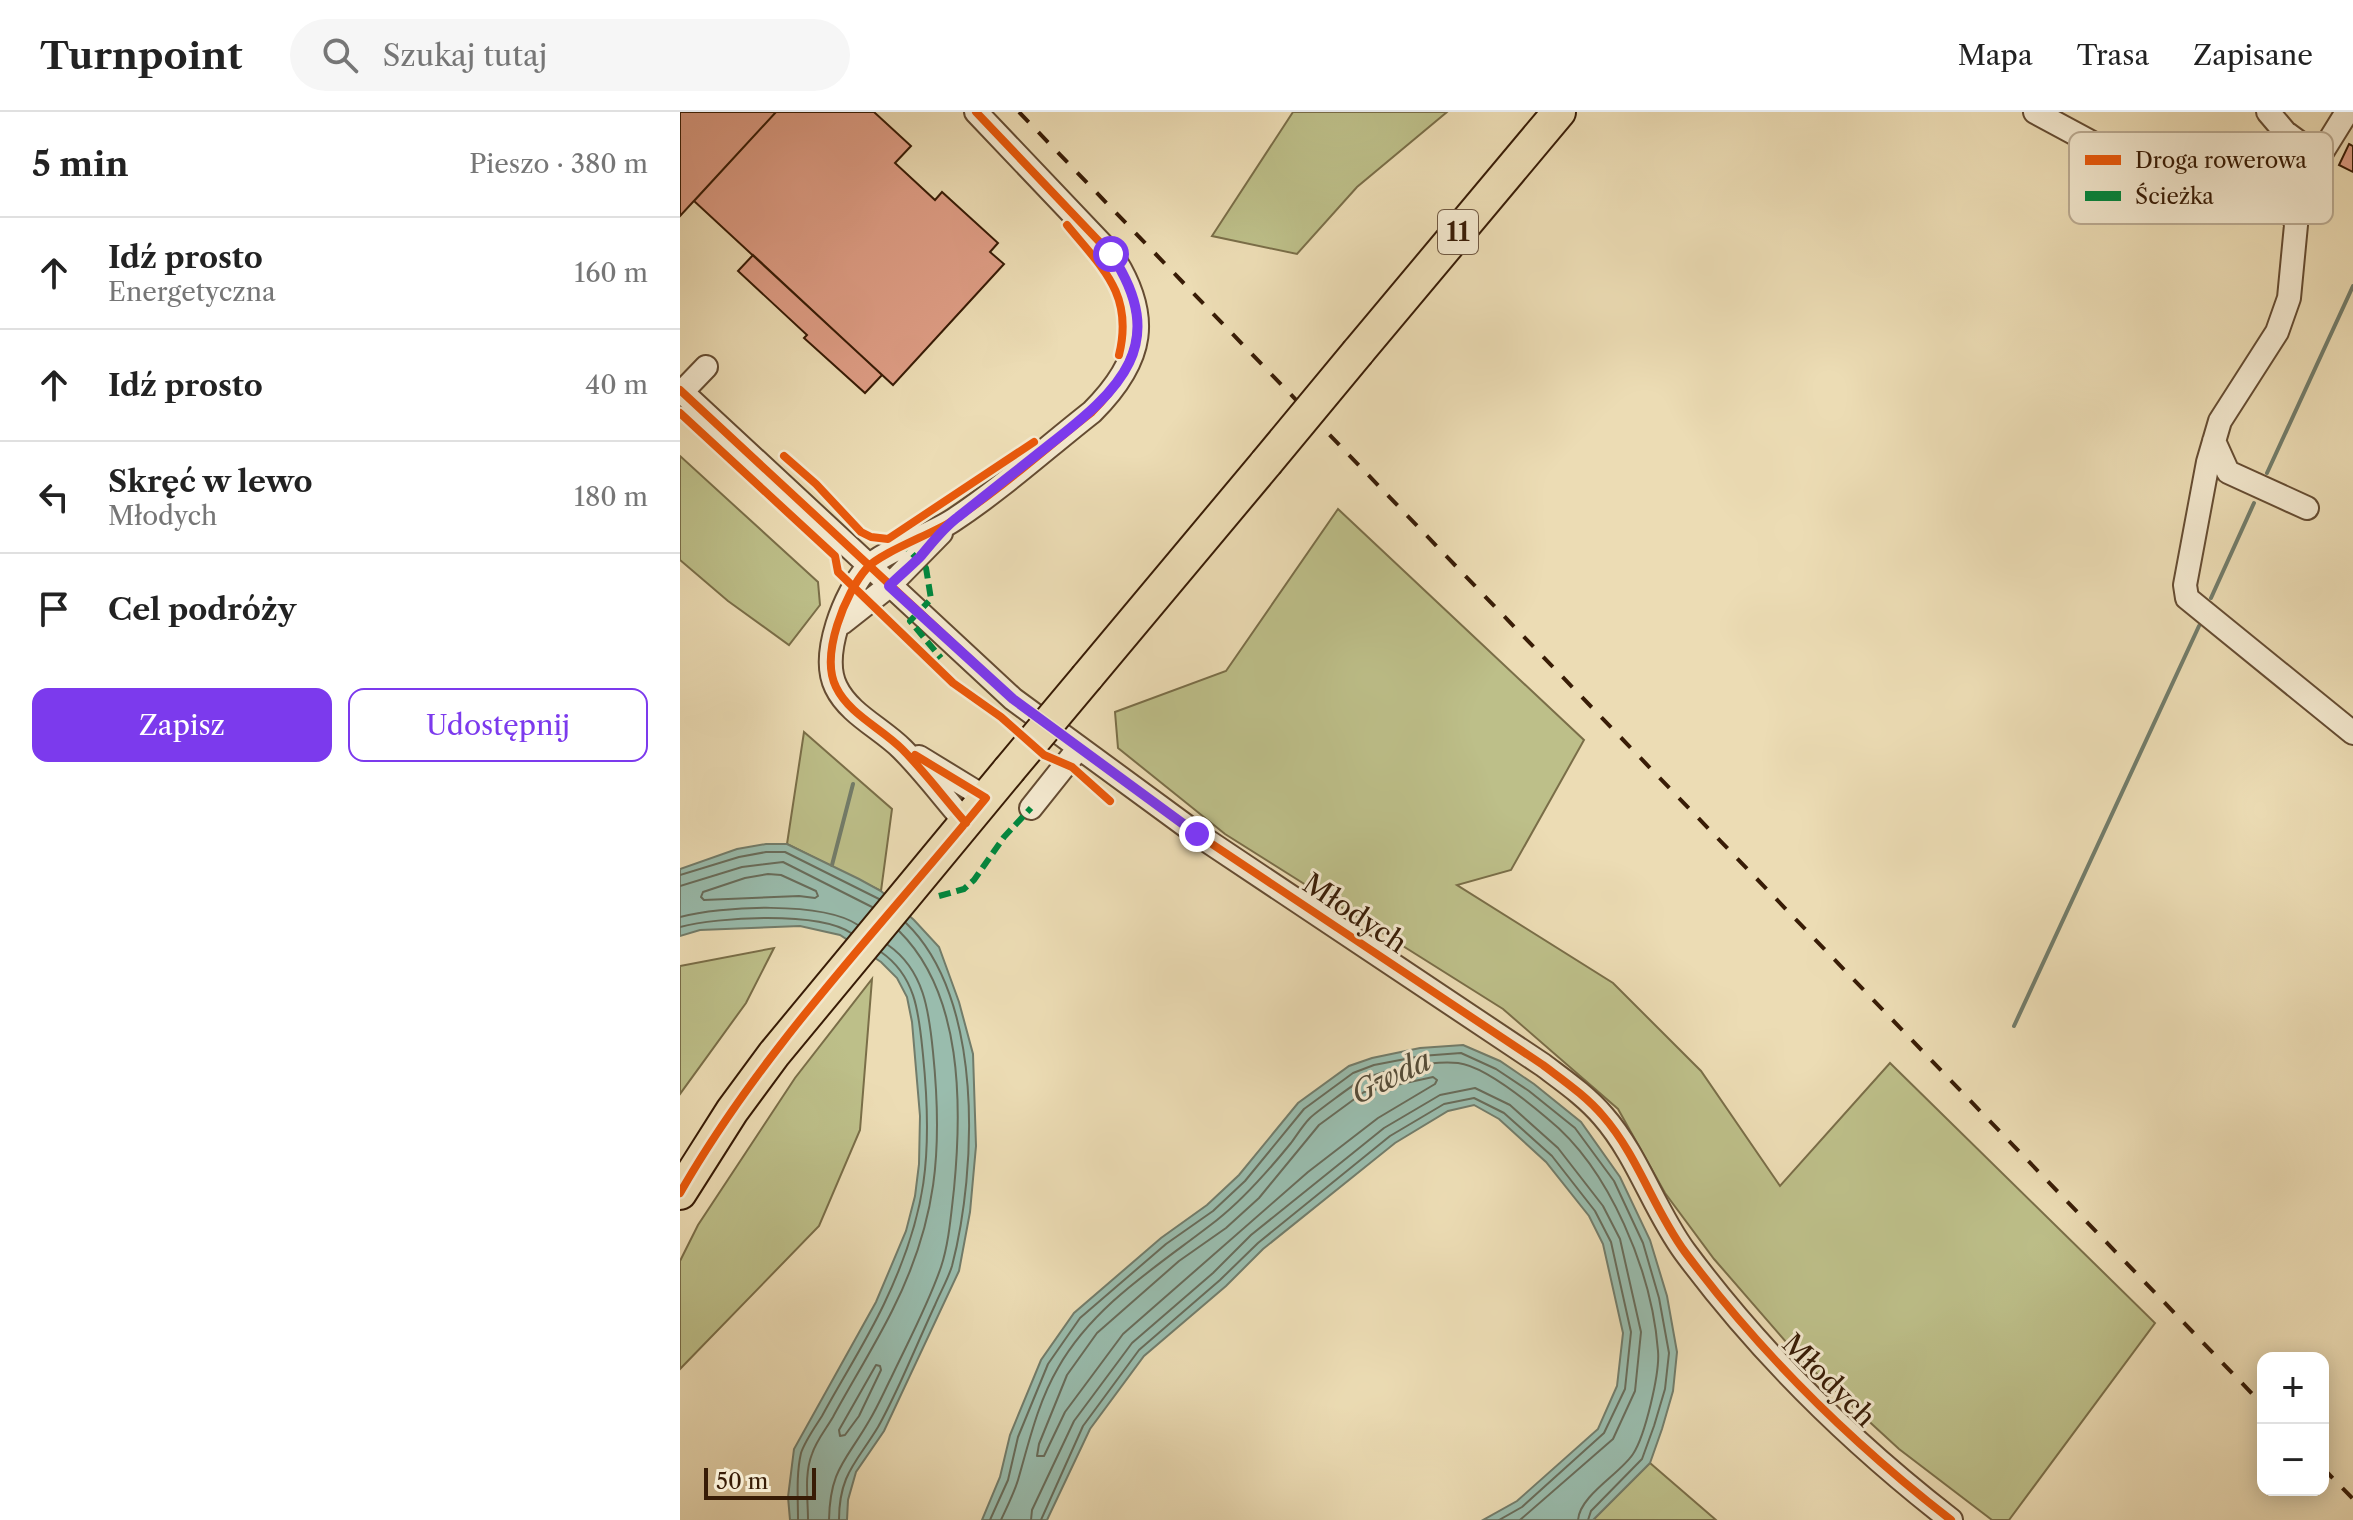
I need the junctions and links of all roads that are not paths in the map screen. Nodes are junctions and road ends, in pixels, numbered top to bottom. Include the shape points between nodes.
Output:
1 (976, 112) edge
2 (1559, 112) edge
3 (2035, 112) edge
4 (2268, 112) edge
5 (2348, 112) edge
6 (2072, 132) edge
7 (2285, 132) edge
8 (2333, 136) edge
9 (2296, 224) edge
10 (706, 367) dead end
11 (681, 391) edge
12 (2214, 441) junction
13 (2307, 508) dead end
14 (952, 521) junction
15 (868, 567) junction
16 (889, 586) junction
17 (838, 626) junction
18 (2353, 733) edge
19 (900, 747) junction
20 (1078, 749) junction
21 (1031, 808) dead end
22 (976, 811) junction
23 (680, 1193) edge
24 (1951, 1520) edge

1 - 14 street via 1111,254 1129,285 1137,320 1129,366 1112,392
2 - 22 highway, 11, bridge
3 - 6 street
4 - 7 street
5 - 8 street
9 - 12 street via 2289,298 2277,332 2220,421
10 - 11 street
11 - 15 street, Młodych
12 - 13 street via 2228,472
12 - 18 street via 2185,585 2187,598
14 - 15 street
14 - 16 street
15 - 16 street, Młodych
15 - 17 street
16 - 17 street
16 - 20 street, Młodych via 1013,699
17 - 19 street via 830,661 838,691
19 - 22 street
19 - 22 street via 932,763
20 - 21 street
20 - 24 street, Młodych via 1543,1065 1596,1108 1683,1249 1727,1304 1817,1402
22 - 23 highway, 11 via 811,1008 732,1111

